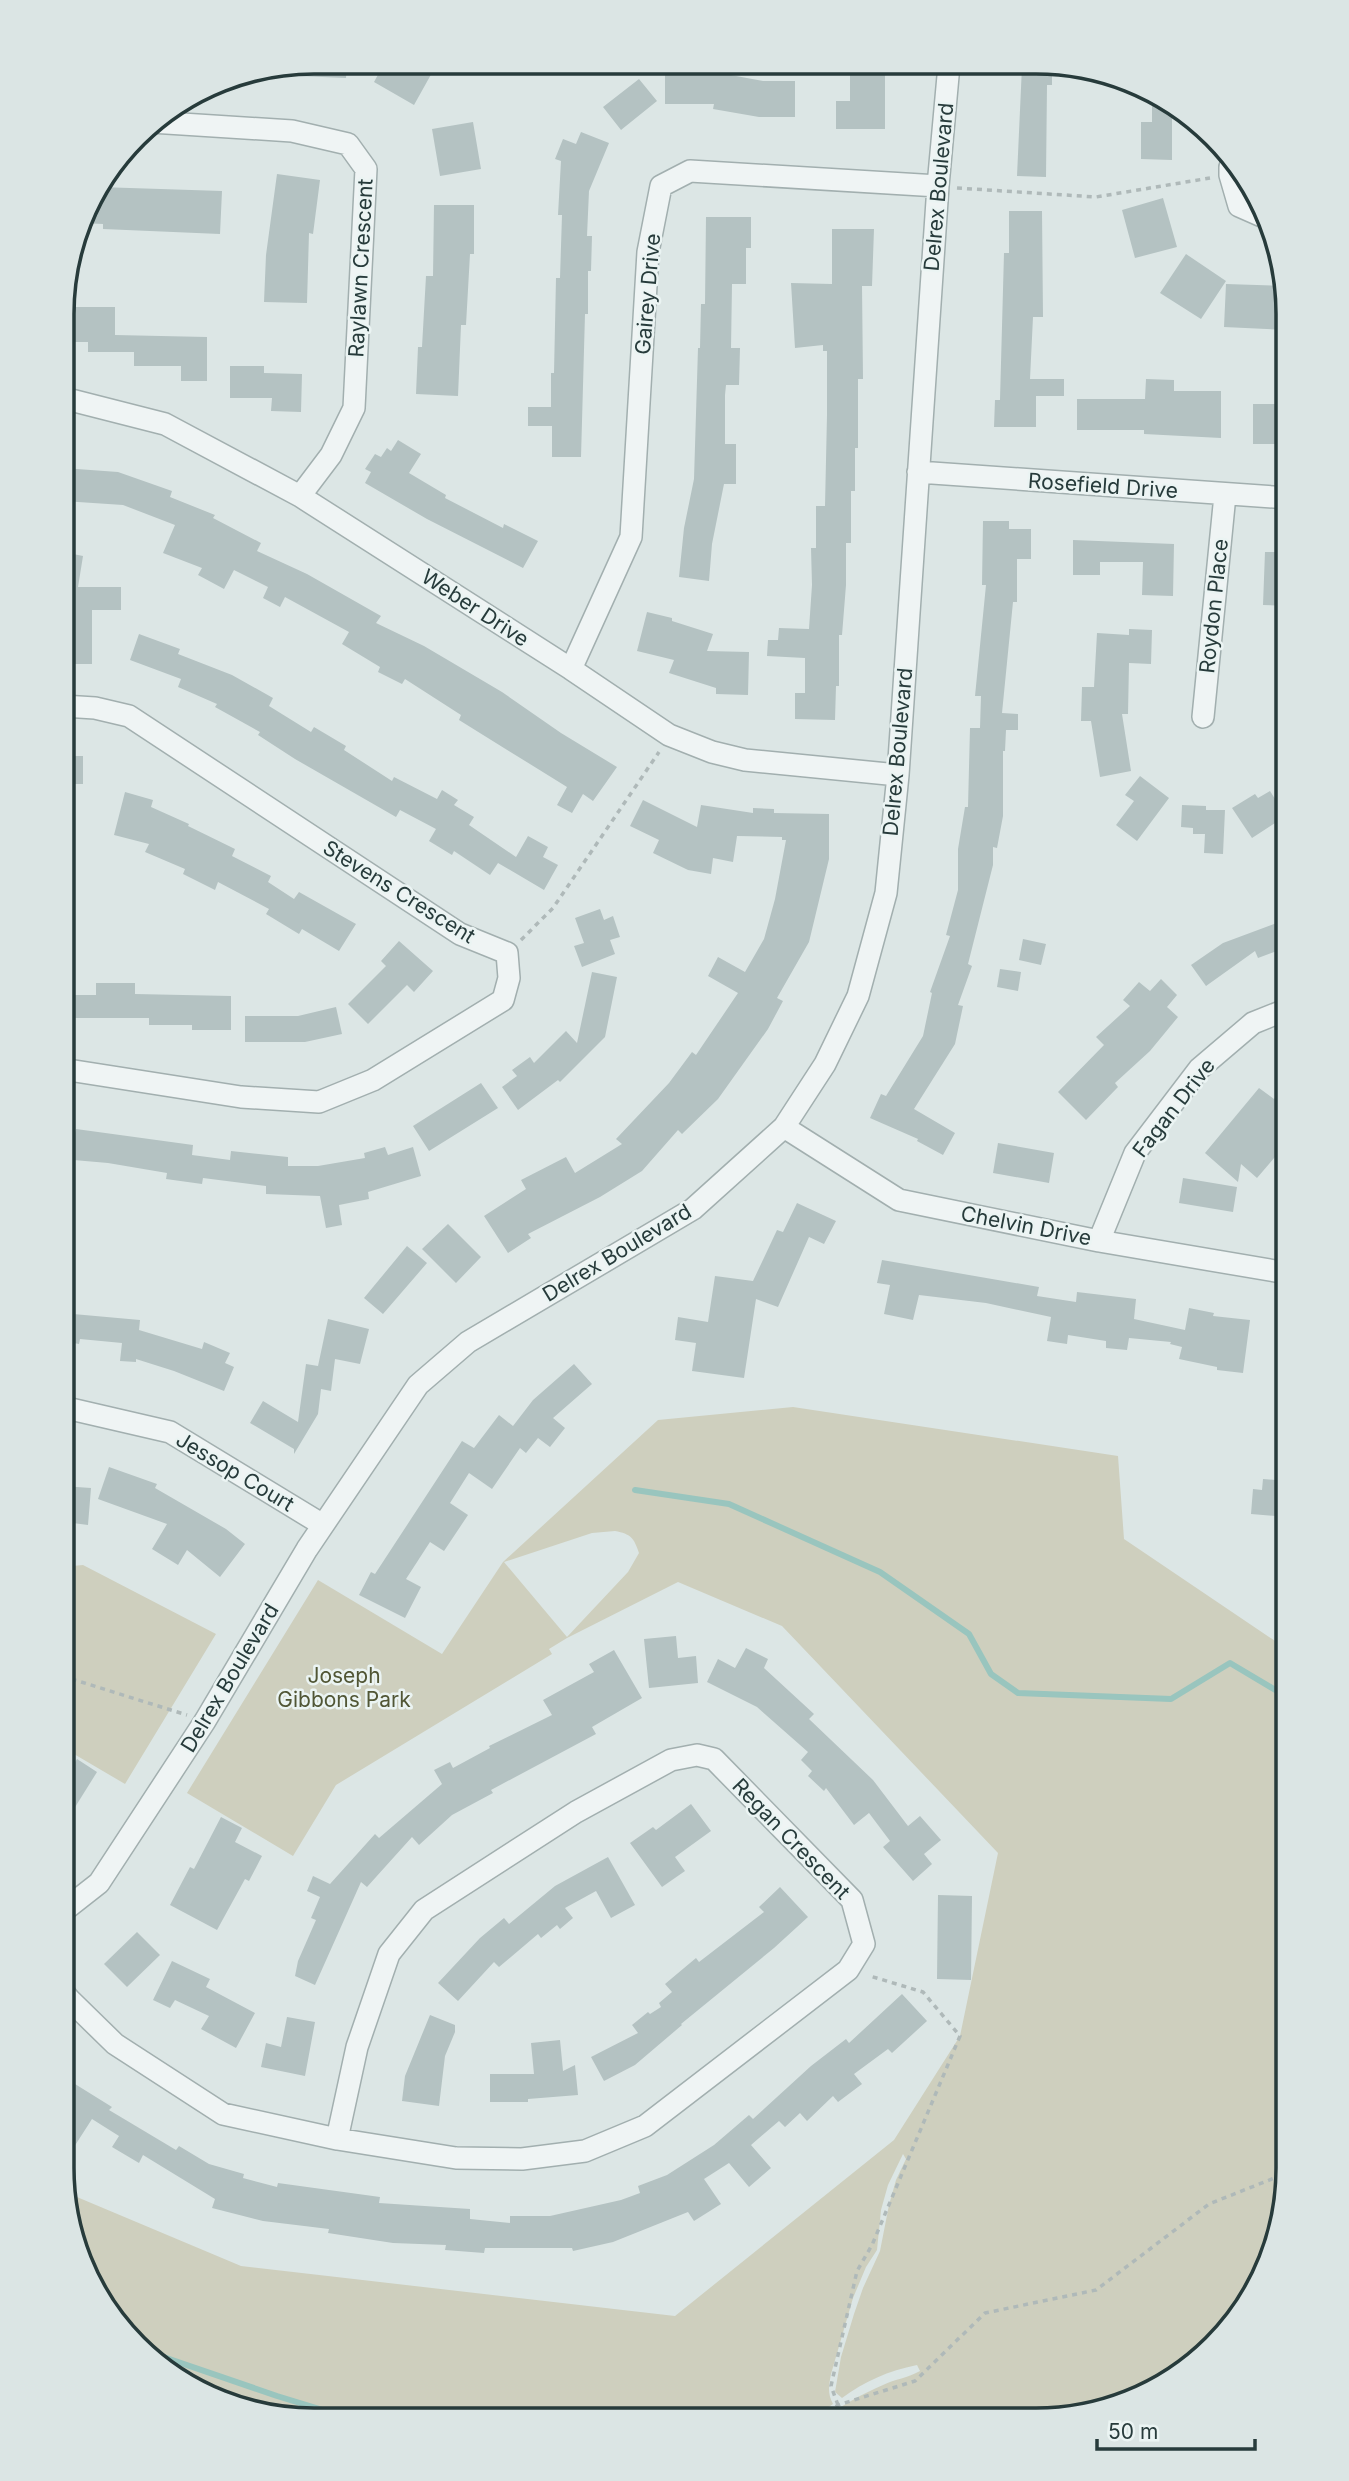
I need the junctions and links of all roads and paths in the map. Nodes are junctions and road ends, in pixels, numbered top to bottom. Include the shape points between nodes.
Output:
1 (948, 74) edge
2 (168, 123) edge
3 (1228, 171) edge
4 (1231, 175) edge
5 (937, 186) junction
6 (1253, 212) edge
7 (74, 401) edge
8 (918, 472) junction
9 (1226, 495) junction
10 (300, 496) junction
11 (1276, 497) edge
12 (571, 669) junction
13 (74, 707) edge
14 (1203, 716) dead end
15 (669, 735) junction
16 (898, 775) junction
17 (506, 953) junction
18 (1276, 1014) edge
19 (74, 1071) edge
20 (784, 1127) junction
21 (1099, 1241) junction
22 (1275, 1271) edge
23 (74, 1410) edge
24 (323, 1525) junction
25 (74, 1680) edge
26 (205, 1721) junction
27 (74, 1903) edge
28 (848, 1970) junction
29 (74, 2004) edge
30 (337, 2139) junction
31 (1275, 2178) edge
32 (838, 2406) junction
33 (835, 2408) edge

1 - 5 street, Delrex Boulevard
2 - 10 street, Raylawn Crescent via 292,131 348,144 366,169 354,408 331,455
3 - 5 path via 1096,197
4 - 6 street via 1239,206
5 - 8 street, Delrex Boulevard
5 - 12 street, Gairey Drive via 690,171 661,186 648,252 631,537
7 - 10 street, Weber Drive via 165,424
8 - 9 street, Rosefield Drive
8 - 16 street, Delrex Boulevard
9 - 11 street, Rosefield Drive
9 - 14 street, Roydon Place
10 - 12 street, Weber Drive
12 - 15 street, Weber Drive
13 - 17 street, Stevens Crescent via 129,716 460,934
15 - 16 street, Weber Drive via 745,760
15 - 17 path via 553,908
16 - 20 street, Delrex Boulevard via 886,893 858,996 825,1064
17 - 19 street via 509,978 503,1000 373,1080 319,1101 241,1097
18 - 21 street, Fagan Drive via 1253,1023 1199,1069 1135,1153
20 - 21 street, Chelvin Drive via 899,1200
20 - 24 street, Delrex Boulevard via 693,1209 468,1342 418,1385
21 - 22 street, Chelvin Drive
23 - 24 street, Jessop Court via 170,1432
24 - 26 street, Delrex Boulevard
25 - 26 path
26 - 27 street, Delrex Boulevard via 99,1883
28 - 30 street, Regan Crescent via 645,2126 584,2151 522,2159 456,2158
28 - 30 street, Regan Crescent via 864,1944 852,1900 714,1759 697,1755 671,1760 576,1812 424,1910 389,1954 357,2047
28 - 32 path via 923,1992 960,2036 873,2245 857,2270 831,2386
29 - 30 street, Regan Crescent via 115,2044 223,2114
31 - 32 path via 1209,2204 1096,2290 985,2313 915,2381
32 - 33 path

